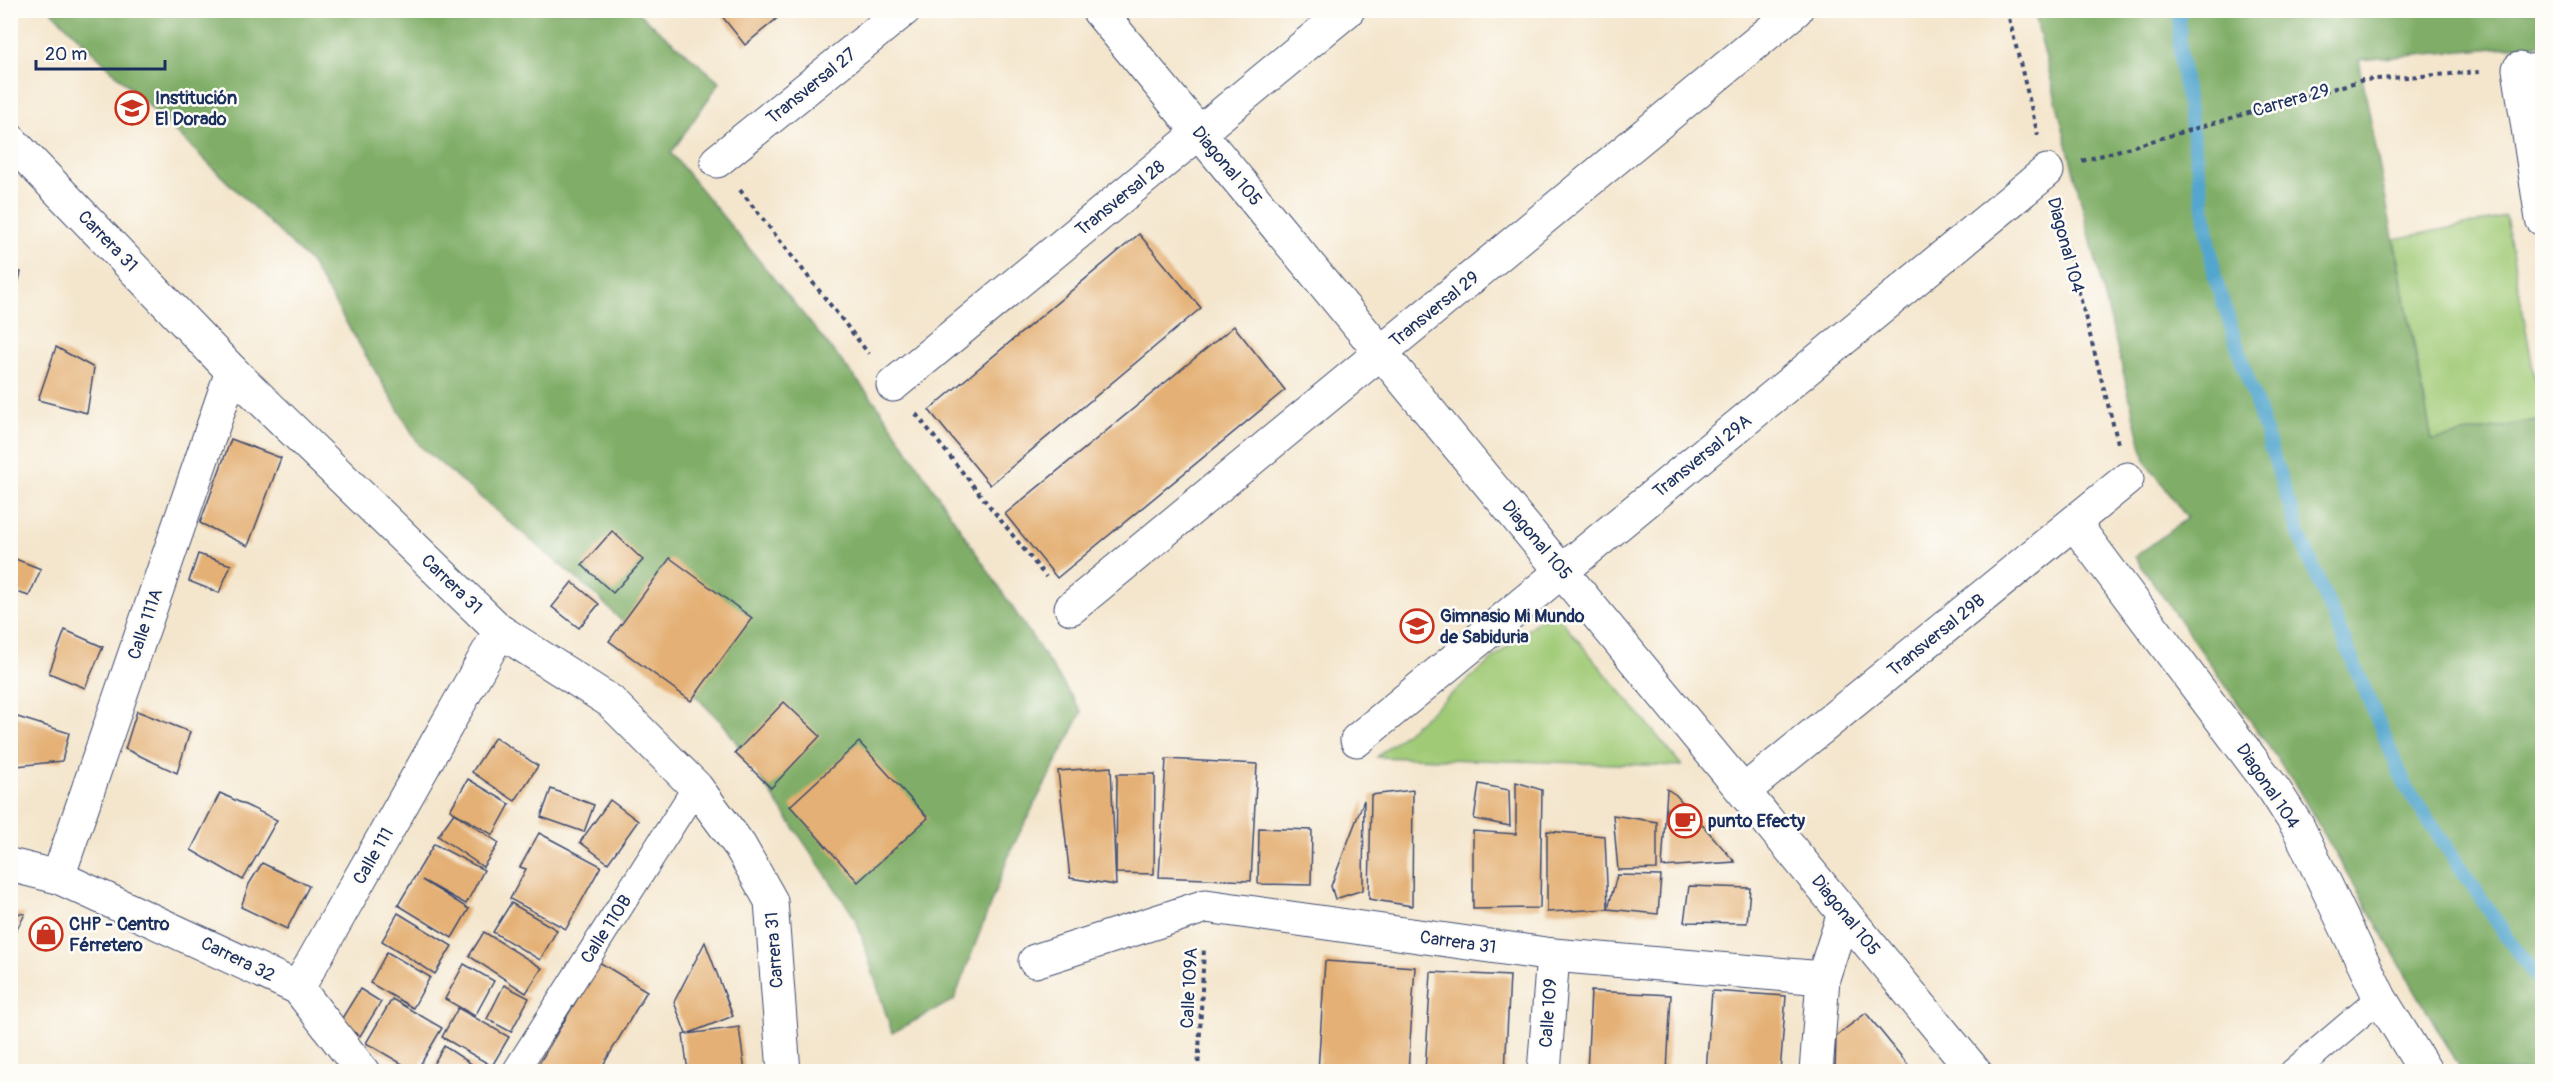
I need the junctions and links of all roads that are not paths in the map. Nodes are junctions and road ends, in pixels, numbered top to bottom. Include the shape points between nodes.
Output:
1 (904, 10) edge
2 (1098, 10) edge
3 (1348, 10) edge
4 (1796, 10) edge
5 (2531, 68) edge
6 (1199, 133) junction
7 (10, 141) edge
8 (717, 161) dead end
9 (2047, 171) road end
10 (2542, 219) edge
11 (1382, 352) junction
12 (232, 370) junction
13 (893, 385) dead end
14 (2127, 479) road end
15 (2074, 523) junction
16 (1563, 571) junction
17 (1071, 608) dead end
18 (500, 631) junction
19 (1357, 740) dead end
20 (696, 787) junction
21 (1744, 791) junction
22 (10, 865) edge
23 (58, 877) junction
24 (1845, 913) junction
25 (1552, 956) junction
26 (1035, 961) dead end
27 (1822, 978) junction
28 (297, 988) junction
29 (2380, 998) junction
30 (363, 1071) edge
31 (515, 1071) edge
32 (784, 1071) edge
33 (1544, 1071) edge
34 (1816, 1071) edge
35 (1975, 1071) edge
36 (2293, 1071) edge
37 (2426, 1071) edge

1 - 8 street, Transversal 27
2 - 6 street, Diagonal 105
3 - 6 street, Transversal 28
4 - 11 street, Transversal 29
5 - 10 street
6 - 11 street, Diagonal 105
6 - 13 street, Transversal 28
7 - 12 street, Carrera 31
9 - 16 street, Transversal 29A
11 - 16 street, Diagonal 105
11 - 17 street, Transversal 29
12 - 18 street, Carrera 31
12 - 23 street, Calle 111A
14 - 15 street, Transversal 29B
15 - 21 street, Transversal 29B
15 - 29 street, Diagonal 104 via 2275,791 2298,827
16 - 19 street, Transversal 29A
16 - 21 street, Diagonal 105
18 - 20 street, Carrera 31 via 610,701
18 - 28 street, Calle 111
20 - 31 lane, Calle 110B
20 - 32 street, Carrera 31 via 740,846 771,901
21 - 24 street, Diagonal 105
22 - 23 street, Carrera 32
23 - 28 street, Carrera 32
24 - 27 street
24 - 35 street, Diagonal 105
25 - 26 street, Carrera 31 via 1206,906
25 - 27 street, Carrera 31
25 - 33 street, Calle 109
27 - 34 street
28 - 30 street
29 - 36 lane
29 - 37 street, Diagonal 104

